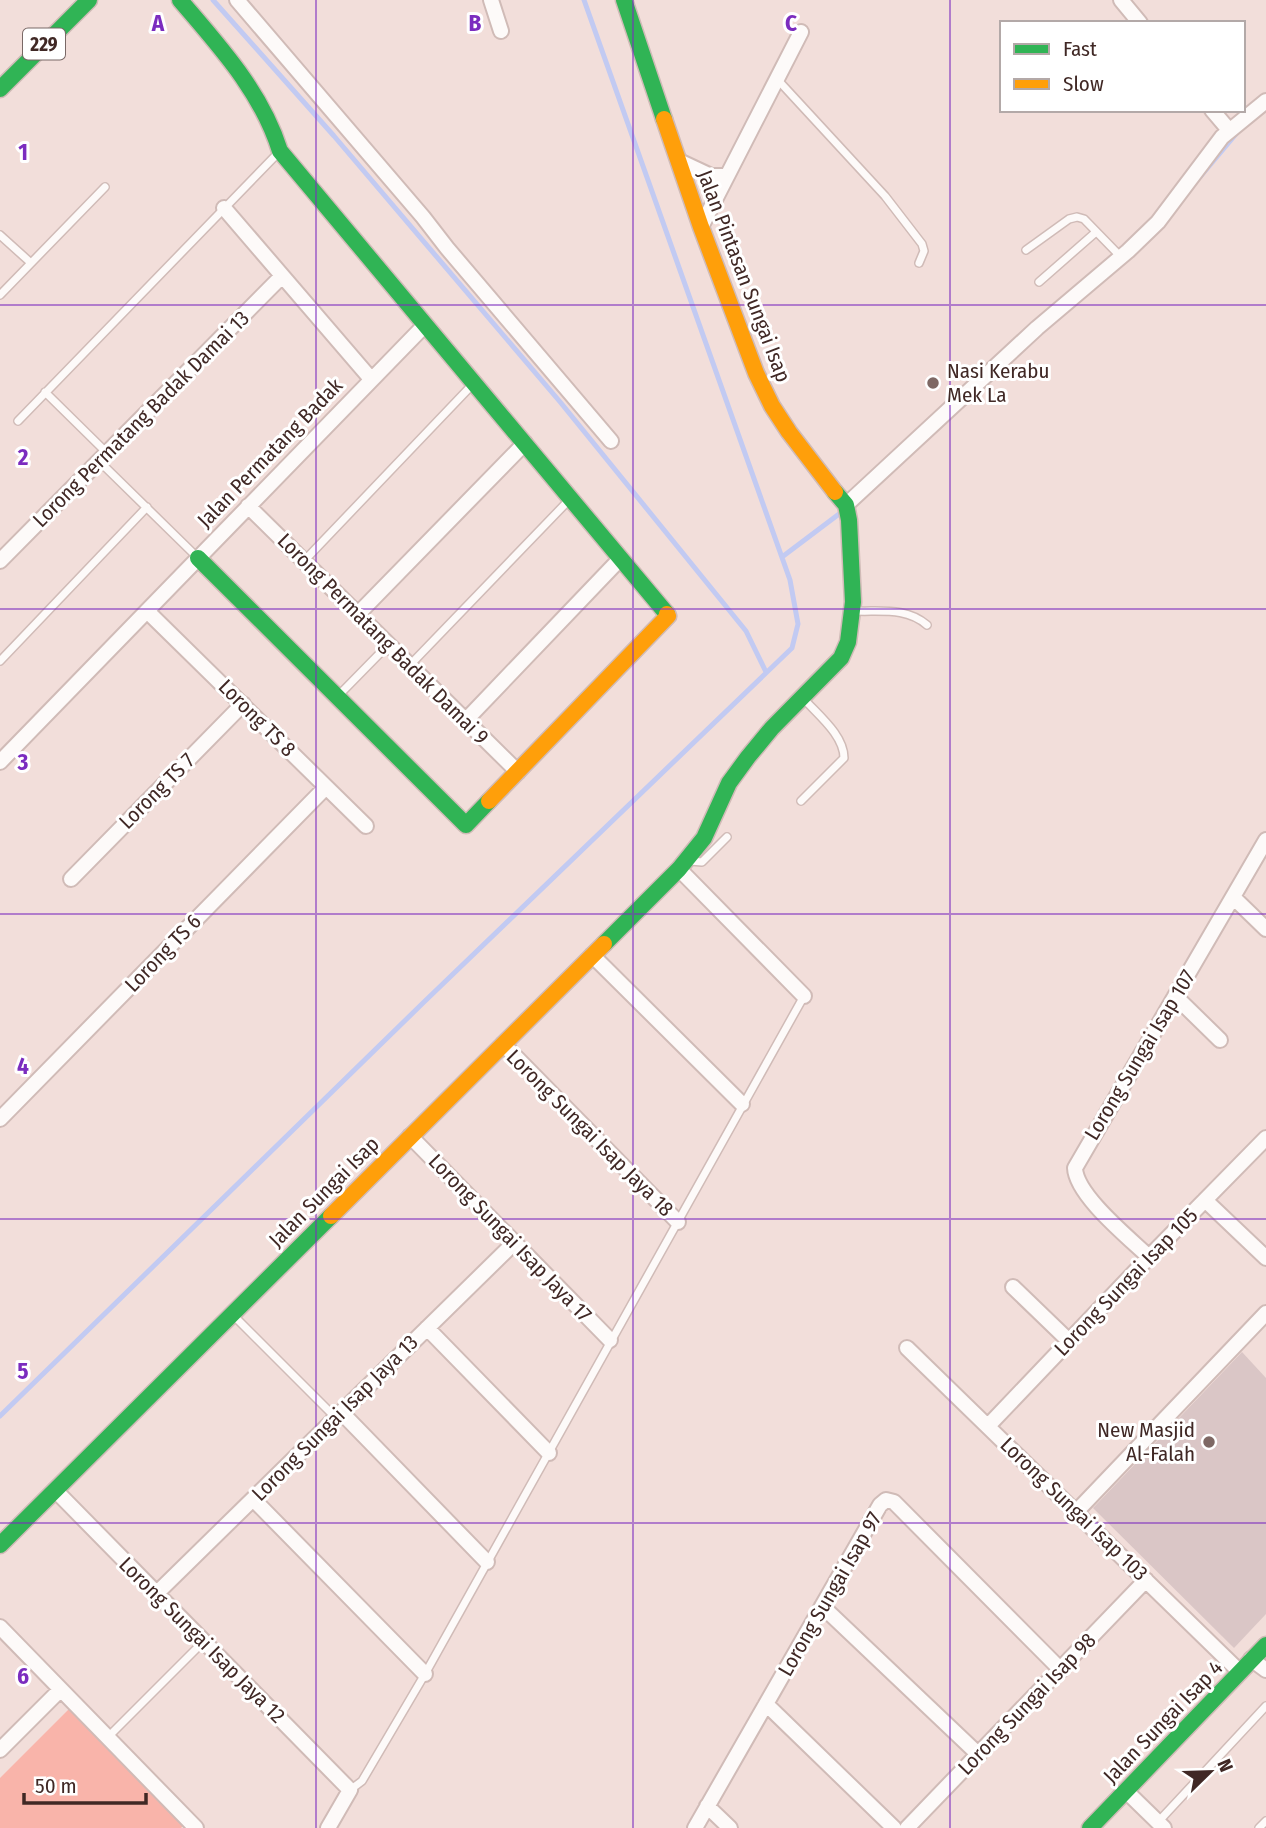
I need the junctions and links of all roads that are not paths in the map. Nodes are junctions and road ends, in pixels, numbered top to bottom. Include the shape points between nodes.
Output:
1 (89, 0) edge
2 (180, 0) edge
3 (237, 0) edge
4 (491, 0) edge
5 (624, 0) edge
6 (1121, 0) edge
7 (1138, 21) edge
8 (501, 31) dead end
9 (801, 32) dead end
10 (776, 78) junction
11 (0, 89) edge
12 (1266, 101) edge
13 (1214, 112) edge
14 (1229, 130) junction
15 (281, 150) junction
16 (679, 161) junction
17 (727, 176) junction
18 (104, 187) dead end
19 (224, 208) junction
20 (701, 227) junction
21 (1096, 232) junction
22 (0, 235) edge
23 (1026, 250) dead end
24 (1121, 257) junction
25 (31, 263) junction
26 (919, 263) dead end
27 (282, 276) junction
28 (1039, 282) dead end
29 (0, 295) edge
30 (424, 326) junction
31 (371, 379) junction
32 (473, 384) junction
33 (45, 392) junction
34 (18, 422) dead end
35 (611, 441) dead end
36 (525, 443) junction
37 (103, 457) junction
38 (570, 499) junction
39 (846, 505) junction
40 (248, 506) junction
41 (146, 508) junction
42 (3, 553) edge
43 (198, 558) junction
44 (620, 559) junction
45 (304, 561) junction
46 (147, 611) junction
47 (853, 611) junction
48 (358, 614) junction
49 (927, 625) dead end
50 (389, 644) junction
51 (2, 655) edge
52 (410, 665) junction
53 (337, 697) junction
54 (803, 698) junction
55 (243, 704) junction
56 (466, 720) junction
57 (0, 762) edge
58 (518, 772) junction
59 (326, 787) junction
60 (800, 801) dead end
61 (366, 826) dead end
62 (727, 837) dead end
63 (1266, 839) edge
64 (682, 864) junction
65 (71, 878) dead end
66 (1233, 897) junction
67 (1266, 929) edge
68 (592, 955) junction
69 (804, 996) joint
70 (1175, 996) junction
71 (1220, 1040) dead end
72 (503, 1044) junction
73 (742, 1104) junction
74 (0, 1119) edge
75 (410, 1136) junction
76 (1266, 1138) edge
77 (1205, 1200) junction
78 (678, 1222) junction
79 (514, 1243) junction
80 (1149, 1257) junction
81 (1266, 1258) edge
82 (1013, 1287) dead end
83 (1266, 1313) edge
84 (232, 1314) junction
85 (427, 1328) junction
86 (610, 1340) junction
87 (1069, 1340) junction
88 (907, 1348) dead end
89 (339, 1415) junction
90 (988, 1426) junction
91 (549, 1453) junction
92 (55, 1490) junction
93 (253, 1499) junction
94 (1076, 1512) junction
95 (0, 1545) edge
96 (487, 1562) junction
97 (1146, 1580) junction
98 (157, 1594) junction
99 (822, 1606) junction
100 (0, 1628) edge
101 (204, 1641) junction
102 (1266, 1644) edge
103 (1251, 1660) junction
104 (1061, 1670) junction
105 (1266, 1670) edge
106 (1240, 1672) junction
107 (425, 1674) junction
108 (60, 1690) junction
109 (766, 1704) junction
110 (1266, 1706) edge
111 (107, 1738) junction
112 (0, 1750) edge
113 (979, 1755) junction
114 (350, 1790) junction
115 (1126, 1791) junction
116 (707, 1806) junction
117 (1266, 1821) edge
118 (1161, 1825) edge
119 (196, 1828) edge
120 (328, 1828) edge
121 (695, 1828) edge
122 (730, 1828) edge
123 (894, 1828) edge
124 (907, 1828) edge
125 (1090, 1828) edge
126 (1259, 1828) edge

1 - 11 street, 229
2 - 15 street via 251,85 270,117
3 - 35 street
4 - 8 street
5 - 16 street, Jalan Pintasan Sungai Isap
6 - 7 street
9 - 10 street
10 - 17 street
10 - 26 lane via 885,196 922,244
12 - 14 street
13 - 14 street
14 - 24 street via 1158,222
15 - 19 lane
15 - 30 street
16 - 17 street via 711,176
16 - 20 street, Jalan Pintasan Sungai Isap
17 - 20 street
18 - 25 lane
19 - 27 street
19 - 33 lane
20 - 39 street, Jalan Pintasan Sungai Isap via 772,406
21 - 23 lane via 1077,216
21 - 24 lane
21 - 28 lane
22 - 25 lane
24 - 39 street via 1037,328
25 - 29 lane
27 - 31 street
27 - 37 street, Lorong Permatang Badak Damai 13
30 - 31 street, Jalan Permatang Badak
30 - 32 street
31 - 40 street, Jalan Permatang Badak
32 - 36 street
32 - 45 lane
33 - 34 lane
33 - 37 lane
36 - 38 street
36 - 48 street
37 - 41 lane
37 - 42 street, Lorong Permatang Badak Damai 13
38 - 44 street
38 - 52 lane
39 - 47 street
40 - 43 street, Jalan Permatang Badak
40 - 45 street, Lorong Permatang Badak Damai 9
41 - 43 lane
41 - 51 lane
43 - 46 street, Jalan Permatang Badak
43 - 53 street
44 - 56 street
44 - 58 street via 668,616
45 - 48 street, Lorong Permatang Badak Damai 9
46 - 55 street, Lorong TS 8
46 - 57 street, Jalan Permatang Badak
47 - 49 lane via 908,613
47 - 54 street via 841,658
48 - 50 street, Lorong Permatang Badak Damai 9
50 - 52 street, Lorong Permatang Badak Damai 9
50 - 53 lane
52 - 56 street, Lorong Permatang Badak Damai 9
53 - 58 street via 466,825
54 - 60 lane via 839,739 844,758
54 - 64 street via 772,728 729,783 704,838
55 - 59 street, Lorong TS 8
55 - 65 street, Lorong TS 7
56 - 58 street, Lorong Permatang Badak Damai 9
59 - 61 street, Lorong TS 8
59 - 74 street, Lorong TS 6
62 - 64 lane via 702,862
63 - 66 street, Lorong Sungai Isap 107
64 - 68 street, Jalan Sungai Isap
64 - 69 street
66 - 67 street
66 - 70 street, Lorong Sungai Isap 107
68 - 72 street, Jalan Sungai Isap
68 - 73 street
69 - 73 lane
70 - 71 street
70 - 80 street, Lorong Sungai Isap 107 via 1075,1168 1084,1193
72 - 75 street, Jalan Sungai Isap
72 - 78 street, Lorong Sungai Isap Jaya 18
73 - 78 lane
75 - 79 street, Lorong Sungai Isap Jaya 17
75 - 84 street, Jalan Sungai Isap
76 - 77 street, Lorong Sungai Isap 105
77 - 80 street, Lorong Sungai Isap 105
77 - 81 street
78 - 86 lane
79 - 85 street, Lorong Sungai Isap Jaya 13
79 - 86 street, Lorong Sungai Isap Jaya 17
80 - 87 street, Lorong Sungai Isap 105
82 - 87 street
83 - 94 street
84 - 89 lane
84 - 92 street, Jalan Sungai Isap
85 - 89 street, Lorong Sungai Isap Jaya 13
85 - 91 street
86 - 91 lane
87 - 90 street, Lorong Sungai Isap 105
88 - 90 street, Lorong Sungai Isap 103
89 - 93 street, Lorong Sungai Isap Jaya 13
89 - 96 street
90 - 94 street, Lorong Sungai Isap 103
91 - 96 lane
92 - 95 street, Jalan Sungai Isap
92 - 98 street, Lorong Sungai Isap Jaya 12
93 - 98 street, Lorong Sungai Isap Jaya 13
93 - 107 street
94 - 97 street, Lorong Sungai Isap 103
96 - 107 lane
97 - 104 street, Lorong Sungai Isap 98
97 - 106 street, Lorong Sungai Isap 103
98 - 101 street, Lorong Sungai Isap Jaya 12
99 - 104 street, Lorong Sungai Isap 97 via 880,1505 886,1500 894,1502
99 - 109 street, Lorong Sungai Isap 97
99 - 113 street
100 - 108 street
101 - 111 lane
101 - 114 street, Lorong Sungai Isap Jaya 12
102 - 103 street, Jalan Sungai Isap 4
103 - 105 street
103 - 106 street, Jalan Sungai Isap 4
104 - 113 street, Lorong Sungai Isap 98
106 - 115 street, Jalan Sungai Isap 4
107 - 114 lane via 362,1781
108 - 111 street
108 - 112 street
109 - 116 street, Lorong Sungai Isap 97
109 - 123 street
110 - 118 lane
111 - 119 street
113 - 124 street, Lorong Sungai Isap 98
114 - 120 street
115 - 118 street
115 - 125 street, Jalan Sungai Isap 4
116 - 121 street, Lorong Sungai Isap 97
116 - 122 street
117 - 126 lane

